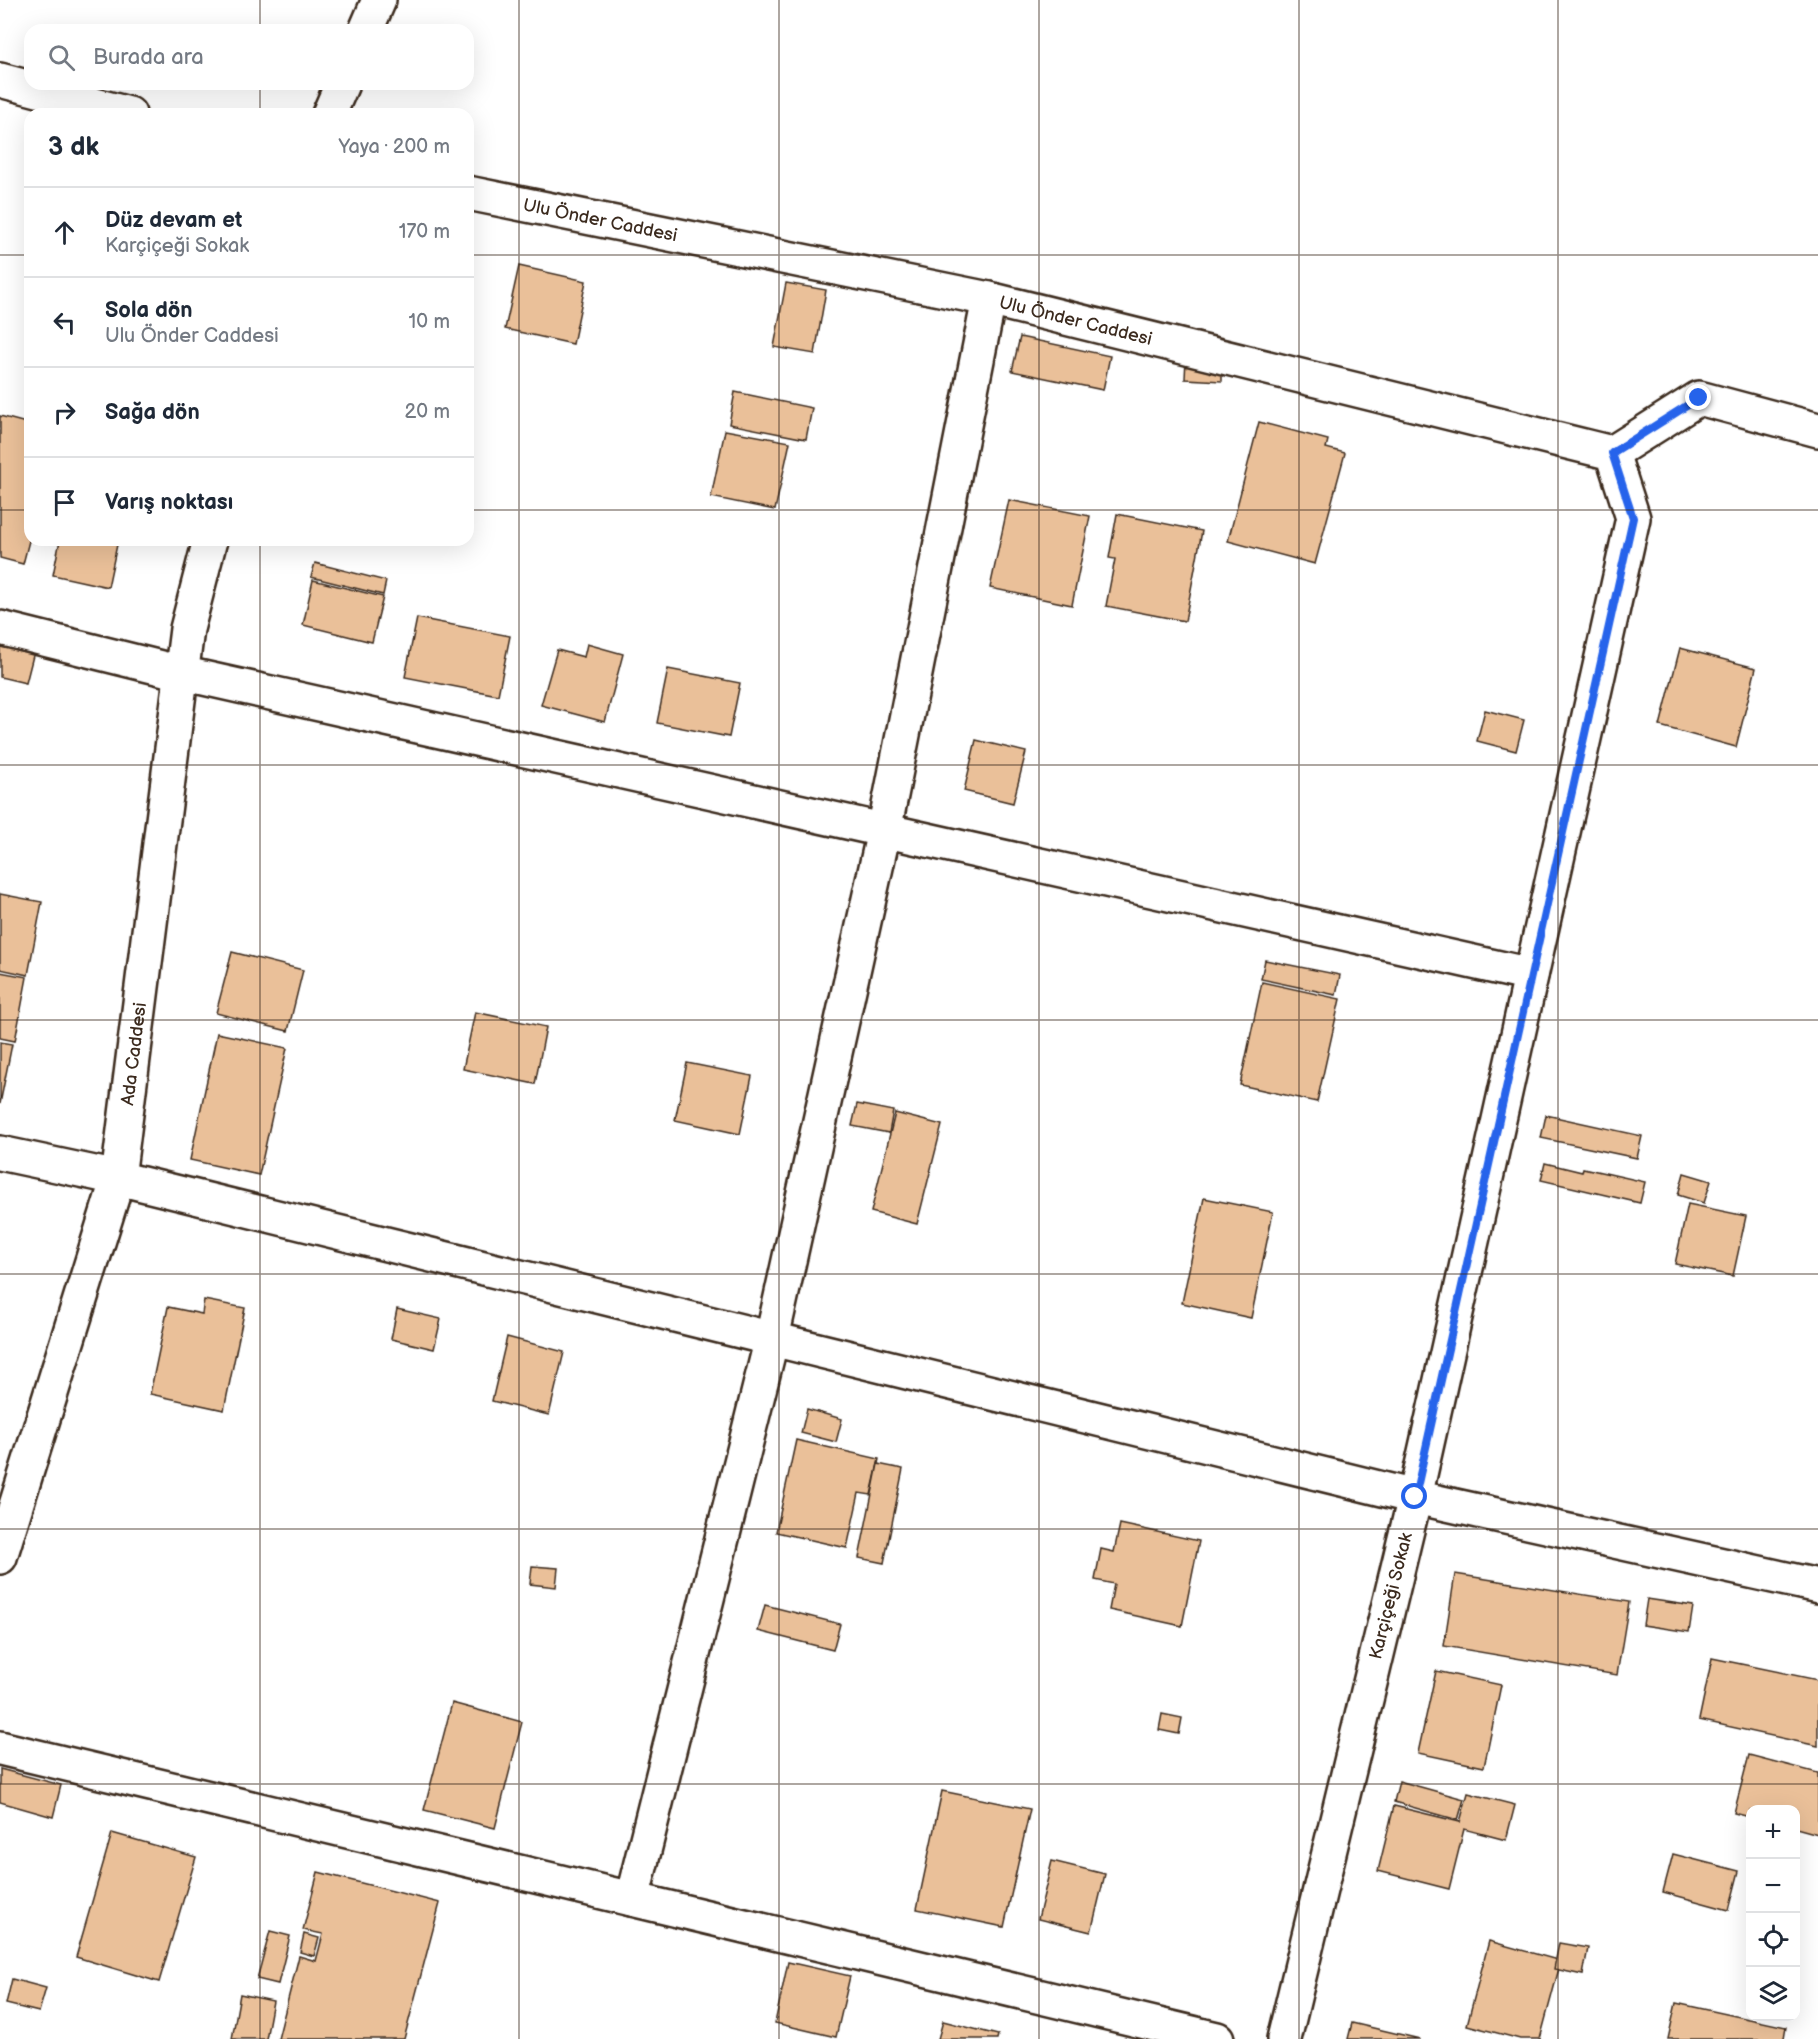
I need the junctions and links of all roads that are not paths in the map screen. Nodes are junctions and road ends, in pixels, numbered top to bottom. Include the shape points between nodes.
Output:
1 (380, 0) edge
2 (369, 24) edge
3 (0, 80) edge
4 (24, 86) edge
5 (38, 90) edge
6 (339, 90) edge
7 (106, 108) edge
8 (331, 108) edge
9 (474, 194) edge
10 (989, 298) junction
11 (1818, 430) edge
12 (1612, 453) junction
13 (208, 546) edge
14 (0, 628) edge
15 (181, 673) junction
16 (884, 831) junction
17 (1531, 975) junction
18 (0, 1154) edge
19 (118, 1178) junction
20 (772, 1338) junction
21 (1415, 1497) junction
22 (0, 1557) edge
23 (1818, 1586) edge
24 (0, 1748) edge
25 (632, 1899) junction
26 (1217, 2039) edge
27 (1284, 2039) edge

1 - 2 street
3 - 4 street
5 - 7 street
6 - 8 street
9 - 10 street, Ulu Önder Caddesi
10 - 12 street, Ulu Önder Caddesi
10 - 16 street
11 - 12 street via 1699,398
12 - 17 street, Karçiçeği Sokak via 1633,518
13 - 15 street, Ada Caddesi via 187,628
14 - 15 street
15 - 16 street
15 - 19 street, Ada Caddesi
16 - 17 street
16 - 20 street
17 - 21 street, Karçiçeği Sokak
18 - 19 street
19 - 20 street
19 - 22 street, Ada Caddesi
20 - 21 street
20 - 25 street
21 - 23 street
21 - 27 street, Karçiçeği Sokak
24 - 25 street
25 - 26 street

